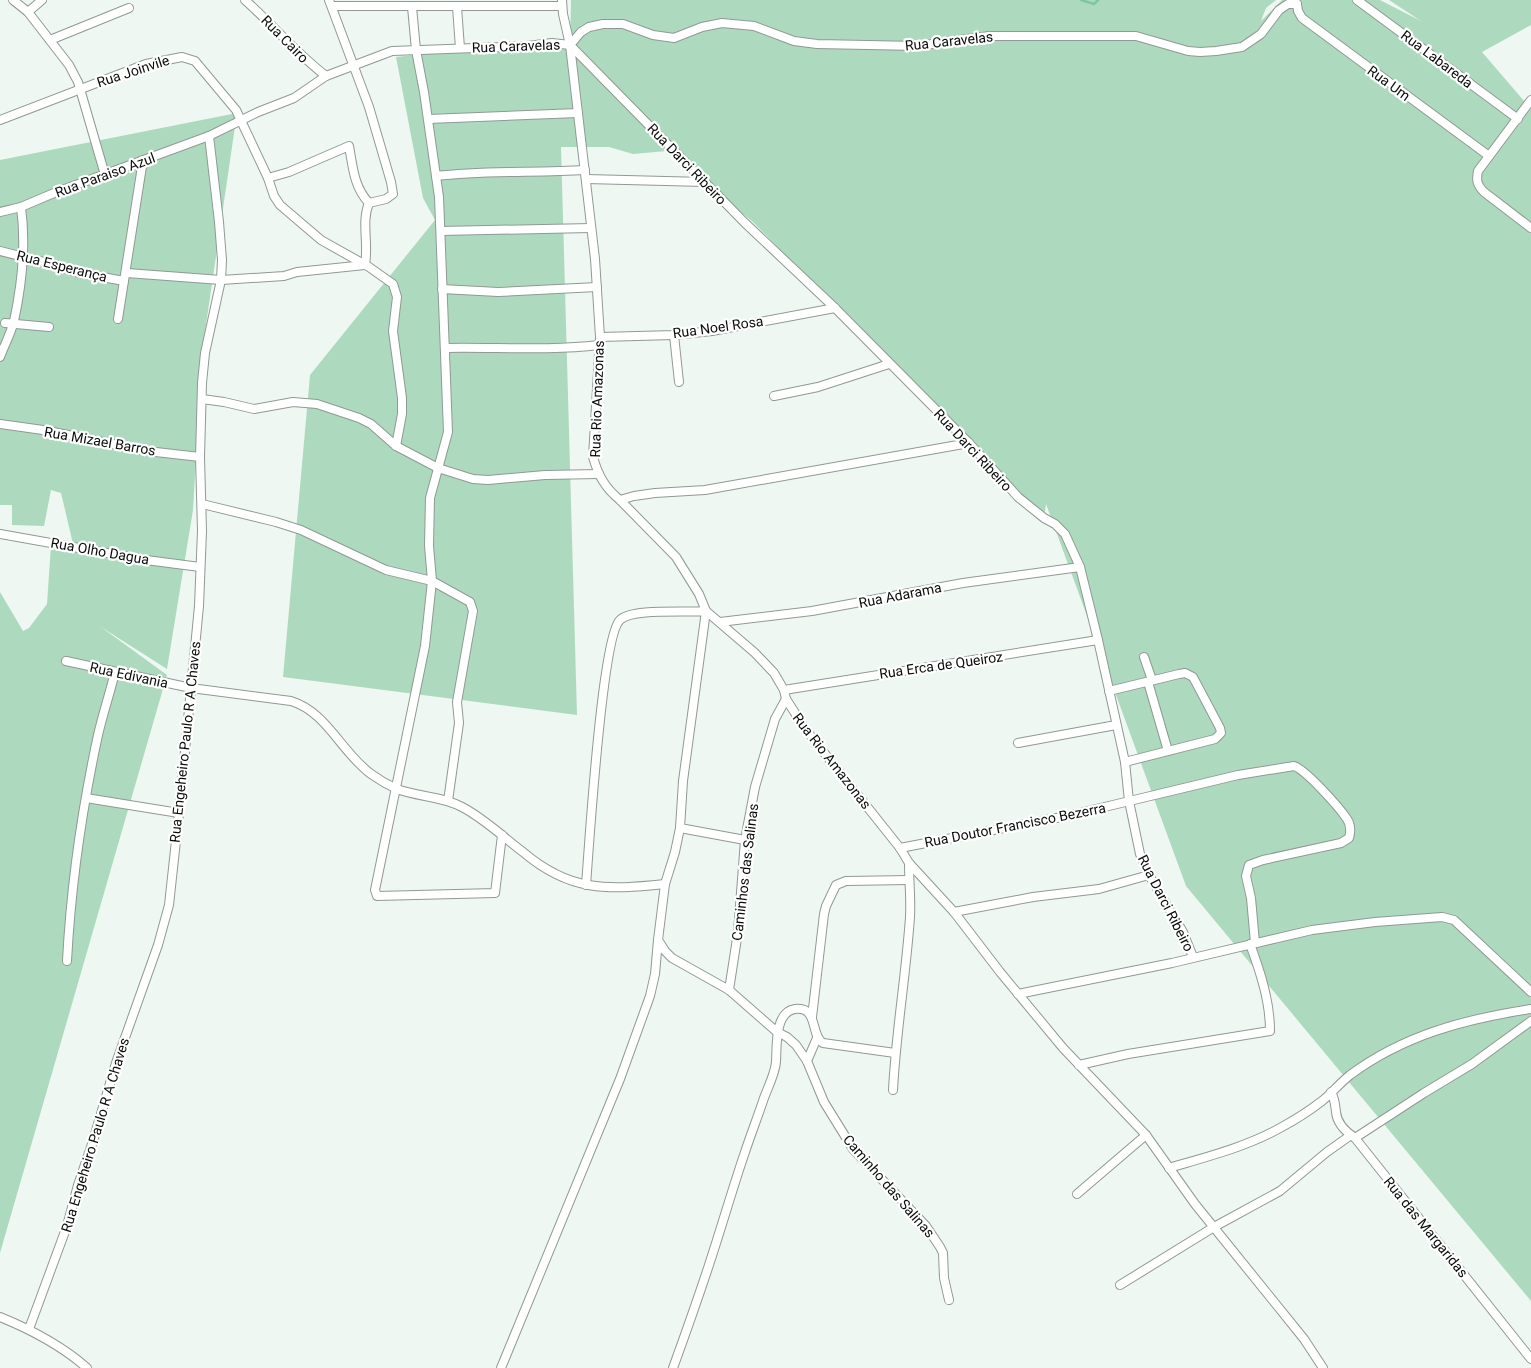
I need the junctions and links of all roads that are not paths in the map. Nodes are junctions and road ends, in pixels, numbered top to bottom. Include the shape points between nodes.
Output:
1 (13, 0) edge
2 (42, 0) edge
3 (245, 0) edge
4 (1357, 0) edge
5 (1299, 2) edge
6 (330, 3) edge
7 (483, 3) edge
8 (562, 3) edge
9 (398, 4) edge
10 (412, 7) junction
11 (457, 7) junction
12 (129, 8) dead end
13 (28, 12) junction
14 (50, 40) junction
15 (570, 45) junction
16 (460, 48) junction
17 (416, 50) junction
18 (354, 66) junction
19 (326, 76) junction
20 (80, 88) junction
21 (1531, 100) edge
22 (578, 113) junction
23 (428, 119) junction
24 (1518, 119) junction
25 (0, 120) edge
26 (242, 121) junction
27 (209, 136) junction
28 (1489, 156) junction
29 (143, 160) junction
30 (585, 170) junction
31 (105, 174) junction
32 (436, 176) junction
33 (268, 178) junction
34 (586, 179) junction
35 (705, 182) junction
36 (369, 203) junction
37 (21, 207) junction
38 (0, 212) edge
39 (592, 228) junction
40 (1531, 228) edge
41 (440, 231) junction
42 (0, 251) edge
43 (23, 256) junction
44 (365, 265) junction
45 (126, 277) junction
46 (221, 280) junction
47 (596, 287) junction
48 (442, 289) junction
49 (835, 308) junction
50 (118, 319) dead end
51 (9, 323) junction
52 (49, 327) dead end
53 (674, 335) junction
54 (600, 341) junction
55 (445, 348) junction
56 (0, 357) edge
57 (889, 364) junction
58 (679, 382) dead end
59 (774, 396) dead end
60 (202, 399) junction
61 (0, 424) edge
62 (969, 443) junction
63 (396, 446) junction
64 (200, 457) junction
65 (438, 468) junction
66 (599, 474) junction
67 (620, 500) junction
68 (202, 504) junction
69 (0, 534) edge
70 (200, 567) junction
71 (1080, 568) junction
72 (432, 581) junction
73 (706, 611) junction
74 (720, 622) junction
75 (1098, 640) junction
76 (1144, 657) dead end
77 (66, 661) dead end
78 (115, 672) junction
79 (1150, 681) junction
80 (191, 688) junction
81 (784, 690) junction
82 (1109, 691) junction
83 (786, 699) junction
84 (1116, 725) junction
85 (1018, 743) dead end
86 (1168, 752) junction
87 (1125, 762) junction
88 (397, 789) junction
89 (86, 798) junction
90 (448, 801) junction
91 (1129, 801) junction
92 (179, 813) junction
93 (680, 828) junction
94 (502, 835) junction
95 (745, 840) junction
96 (900, 848) junction
97 (909, 863) junction
98 (1149, 875) junction
99 (909, 880) junction
100 (665, 884) junction
101 (586, 885) junction
102 (954, 912) junction
103 (658, 940) junction
104 (1252, 944) junction
105 (1193, 957) junction
106 (67, 961) dead end
107 (729, 990) junction
108 (1531, 992) edge
109 (1018, 994) junction
110 (1531, 1009) edge
111 (812, 1017) junction
112 (1531, 1021) edge
113 (777, 1032) junction
114 (817, 1038) junction
115 (895, 1053) junction
116 (807, 1061) junction
117 (1079, 1065) junction
118 (893, 1090) dead end
119 (1331, 1092) junction
120 (1146, 1135) junction
121 (1353, 1137) junction
122 (1169, 1168) junction
123 (1077, 1194) dead end
124 (1214, 1227) junction
125 (1120, 1285) dead end
126 (949, 1300) dead end
127 (0, 1317) edge
128 (29, 1329) junction
129 (1531, 1359) edge
130 (87, 1368) edge
131 (501, 1368) edge
132 (673, 1368) edge
133 (1323, 1368) edge

1 - 13 street
2 - 13 street
3 - 19 street, Rua Cairo via 303,58
4 - 24 street, Rua Labareda
5 - 15 street, Rua Caravelas via 1283,6 1261,34 1242,47 1200,52 1136,36 989,36 918,46 817,44 794,41 769,30 740,23 710,25 674,38 611,23 589,27
5 - 28 street, Rua Um via 1298,11 1302,18
6 - 9 street
6 - 18 street
7 - 8 street
7 - 11 street
8 - 15 street, Rua Rio Amazonas
9 - 10 street
10 - 11 street
10 - 17 street
11 - 16 street
12 - 14 street
13 - 14 street
14 - 20 street via 69,65
15 - 16 street, Rua Caravelas
15 - 22 street, Rua Rio Amazonas
15 - 35 street, Rua Darci Ribeiro
16 - 17 street, Rua Caravelas
17 - 18 street, Rua Caravelas via 392,51
17 - 23 street
18 - 19 street, Rua Caravelas
18 - 36 street via 382,146 393,194
19 - 26 street, Rua Caravelas via 294,98
20 - 25 street, Rua Joinvile
20 - 26 street, Rua Joinvile via 146,64 175,57 190,58
20 - 31 street
21 - 24 street
22 - 23 street
22 - 30 street, Rua Rio Amazonas
23 - 32 street
24 - 28 street
26 - 27 street, Rua Caravelas
26 - 33 street
27 - 29 street, Rua Paraiso Azul
27 - 46 street, Rua Engeheiro Paulo R A Chaves via 219,222
28 - 40 street via 1478,171 1479,187
29 - 31 street, Rua Paraiso Azul
29 - 45 street
30 - 32 street
30 - 34 street, Rua Rio Amazonas
31 - 37 street, Rua Paraiso Azul
32 - 41 street
33 - 36 street via 349,146 360,193
33 - 44 street via 274,196 287,212 328,245
34 - 35 street
34 - 39 street, Rua Rio Amazonas
35 - 49 street, Rua Darci Ribeiro
36 - 44 street via 365,214
37 - 38 street, Rua Paraiso Azul
37 - 43 street
39 - 41 street
39 - 47 street, Rua Rio Amazonas
41 - 48 street
42 - 43 street, Rua Esperança
43 - 45 street, Rua Esperança via 75,272
43 - 51 street
44 - 46 street, Rua Esperança via 284,276
44 - 63 street via 386,278 396,290 393,332 402,414
45 - 46 street, Rua Esperança
45 - 50 street
46 - 60 street, Rua Engeheiro Paulo R A Chaves via 205,353
47 - 48 street via 498,292
47 - 54 street, Rua Rio Amazonas
48 - 55 street
49 - 53 street, Rua Noel Rosa
49 - 57 street, Rua Darci Ribeiro
51 - 52 street
51 - 56 street
53 - 54 street, Rua Noel Rosa
53 - 58 street
54 - 55 street, Rua Noel Rosa via 551,348
54 - 66 street, Rua Rio Amazonas via 594,457
55 - 65 street via 448,432
57 - 59 street via 818,387
57 - 62 street, Rua Darci Ribeiro
60 - 63 street via 254,409 293,402 317,404 371,424
60 - 64 street, Rua Engeheiro Paulo R A Chaves
61 - 64 street, Rua Mizael Barros
62 - 67 street via 705,490 655,493
62 - 71 street, Rua Darci Ribeiro via 1018,496 1065,534
63 - 65 street
64 - 68 street, Rua Engeheiro Paulo R A Chaves
65 - 66 street via 473,479 488,480 545,474
65 - 72 street via 430,498
66 - 67 street, Rua Rio Amazonas via 610,492
67 - 73 street, Rua Rio Amazonas via 676,557
68 - 70 street, Rua Engeheiro Paulo R A Chaves
68 - 72 street via 276,522 321,538 386,570
69 - 70 street, Rua Olho Dagua
70 - 80 street, Rua Engeheiro Paulo R A Chaves
71 - 74 street, Rua Adarama via 963,584 812,611
71 - 75 street, Rua Darci Ribeiro
72 - 88 street via 425,646
72 - 90 street via 470,602 473,611 457,702 459,723
73 - 74 street, Rua Rio Amazonas
73 - 93 street via 684,773
73 - 101 street via 629,615 619,620 613,633 606,670
74 - 81 street, Rua Rio Amazonas via 765,663
75 - 81 street, Rua Erca de Queiroz
75 - 82 street, Rua Darci Ribeiro
76 - 79 street
77 - 78 street, Rua Edivania
78 - 80 street, Rua Edivania
78 - 89 street via 98,734
79 - 82 street
79 - 86 street
79 - 86 street via 1190,674 1220,728 1221,733 1215,739
80 - 88 street, Rua Edivania via 302,704 317,715 356,761
80 - 92 street, Rua Engeheiro Paulo R A Chaves
81 - 83 street, Rua Rio Amazonas
82 - 84 street, Rua Darci Ribeiro
83 - 95 street, Caminhos das Salinas via 763,757
83 - 96 street, Rua Rio Amazonas via 806,730
84 - 85 street
84 - 87 street, Rua Darci Ribeiro
86 - 87 street
87 - 91 street, Rua Darci Ribeiro
88 - 90 street, Rua Edivania
88 - 94 street via 375,890 377,896 495,893
89 - 92 street
89 - 106 street via 71,900
90 - 94 street, Rua Edivania
91 - 96 street, Rua Doutor Francisco Bezerra
91 - 98 street, Rua Darci Ribeiro via 1139,849
91 - 104 street, Rua Doutor Francisco Bezerra via 1238,775 1294,766 1301,768 1347,819 1351,832 1349,838 1341,843 1249,865 1246,876 1251,898
92 - 128 street, Rua Engeheiro Paulo R A Chaves via 164,925 116,1063 60,1246
93 - 95 street
93 - 100 street
94 - 101 street, Rua Edivania via 548,871
95 - 107 street, Caminhos das Salinas via 738,932
96 - 97 street, Rua Rio Amazonas
97 - 99 street
97 - 102 street, Rua Rio Amazonas
98 - 102 street via 1099,889
98 - 105 street, Rua Darci Ribeiro via 1183,932
99 - 111 street via 846,881 836,885 824,914
99 - 115 street via 910,914
100 - 101 street, Rua Edivania via 602,888
100 - 103 street
102 - 109 street, Rua Rio Amazonas
103 - 107 street, Caminho das Salinas via 665,951 681,964
103 - 131 street via 650,996 620,1079
104 - 105 street
104 - 108 street via 1312,930 1375,922 1450,918
104 - 117 street via 1270,1031
105 - 109 street
107 - 113 street, Caminho das Salinas
109 - 117 street, Rua Rio Amazonas
110 - 119 street via 1443,1028 1405,1042 1351,1075
111 - 113 street via 801,1009 790,1011
111 - 114 street
112 - 121 street via 1472,1064
113 - 116 street, Caminho das Salinas via 796,1045
113 - 132 street via 776,1066
114 - 115 street via 823,1043
114 - 116 street
115 - 118 street
116 - 126 street, Caminho das Salinas via 824,1102 853,1149 926,1226 940,1247
117 - 120 street, Rua Rio Amazonas
119 - 121 street, Rua das Margaridas via 1340,1124
119 - 122 street via 1295,1120 1262,1137
120 - 122 street, Rua Rio Amazonas
120 - 123 street
121 - 124 street via 1327,1152 1287,1186
121 - 129 street, Rua das Margaridas
122 - 124 street, Rua Rio Amazonas
124 - 125 street
124 - 133 street, Rua Rio Amazonas via 1304,1339
127 - 128 street
128 - 130 street via 72,1354

